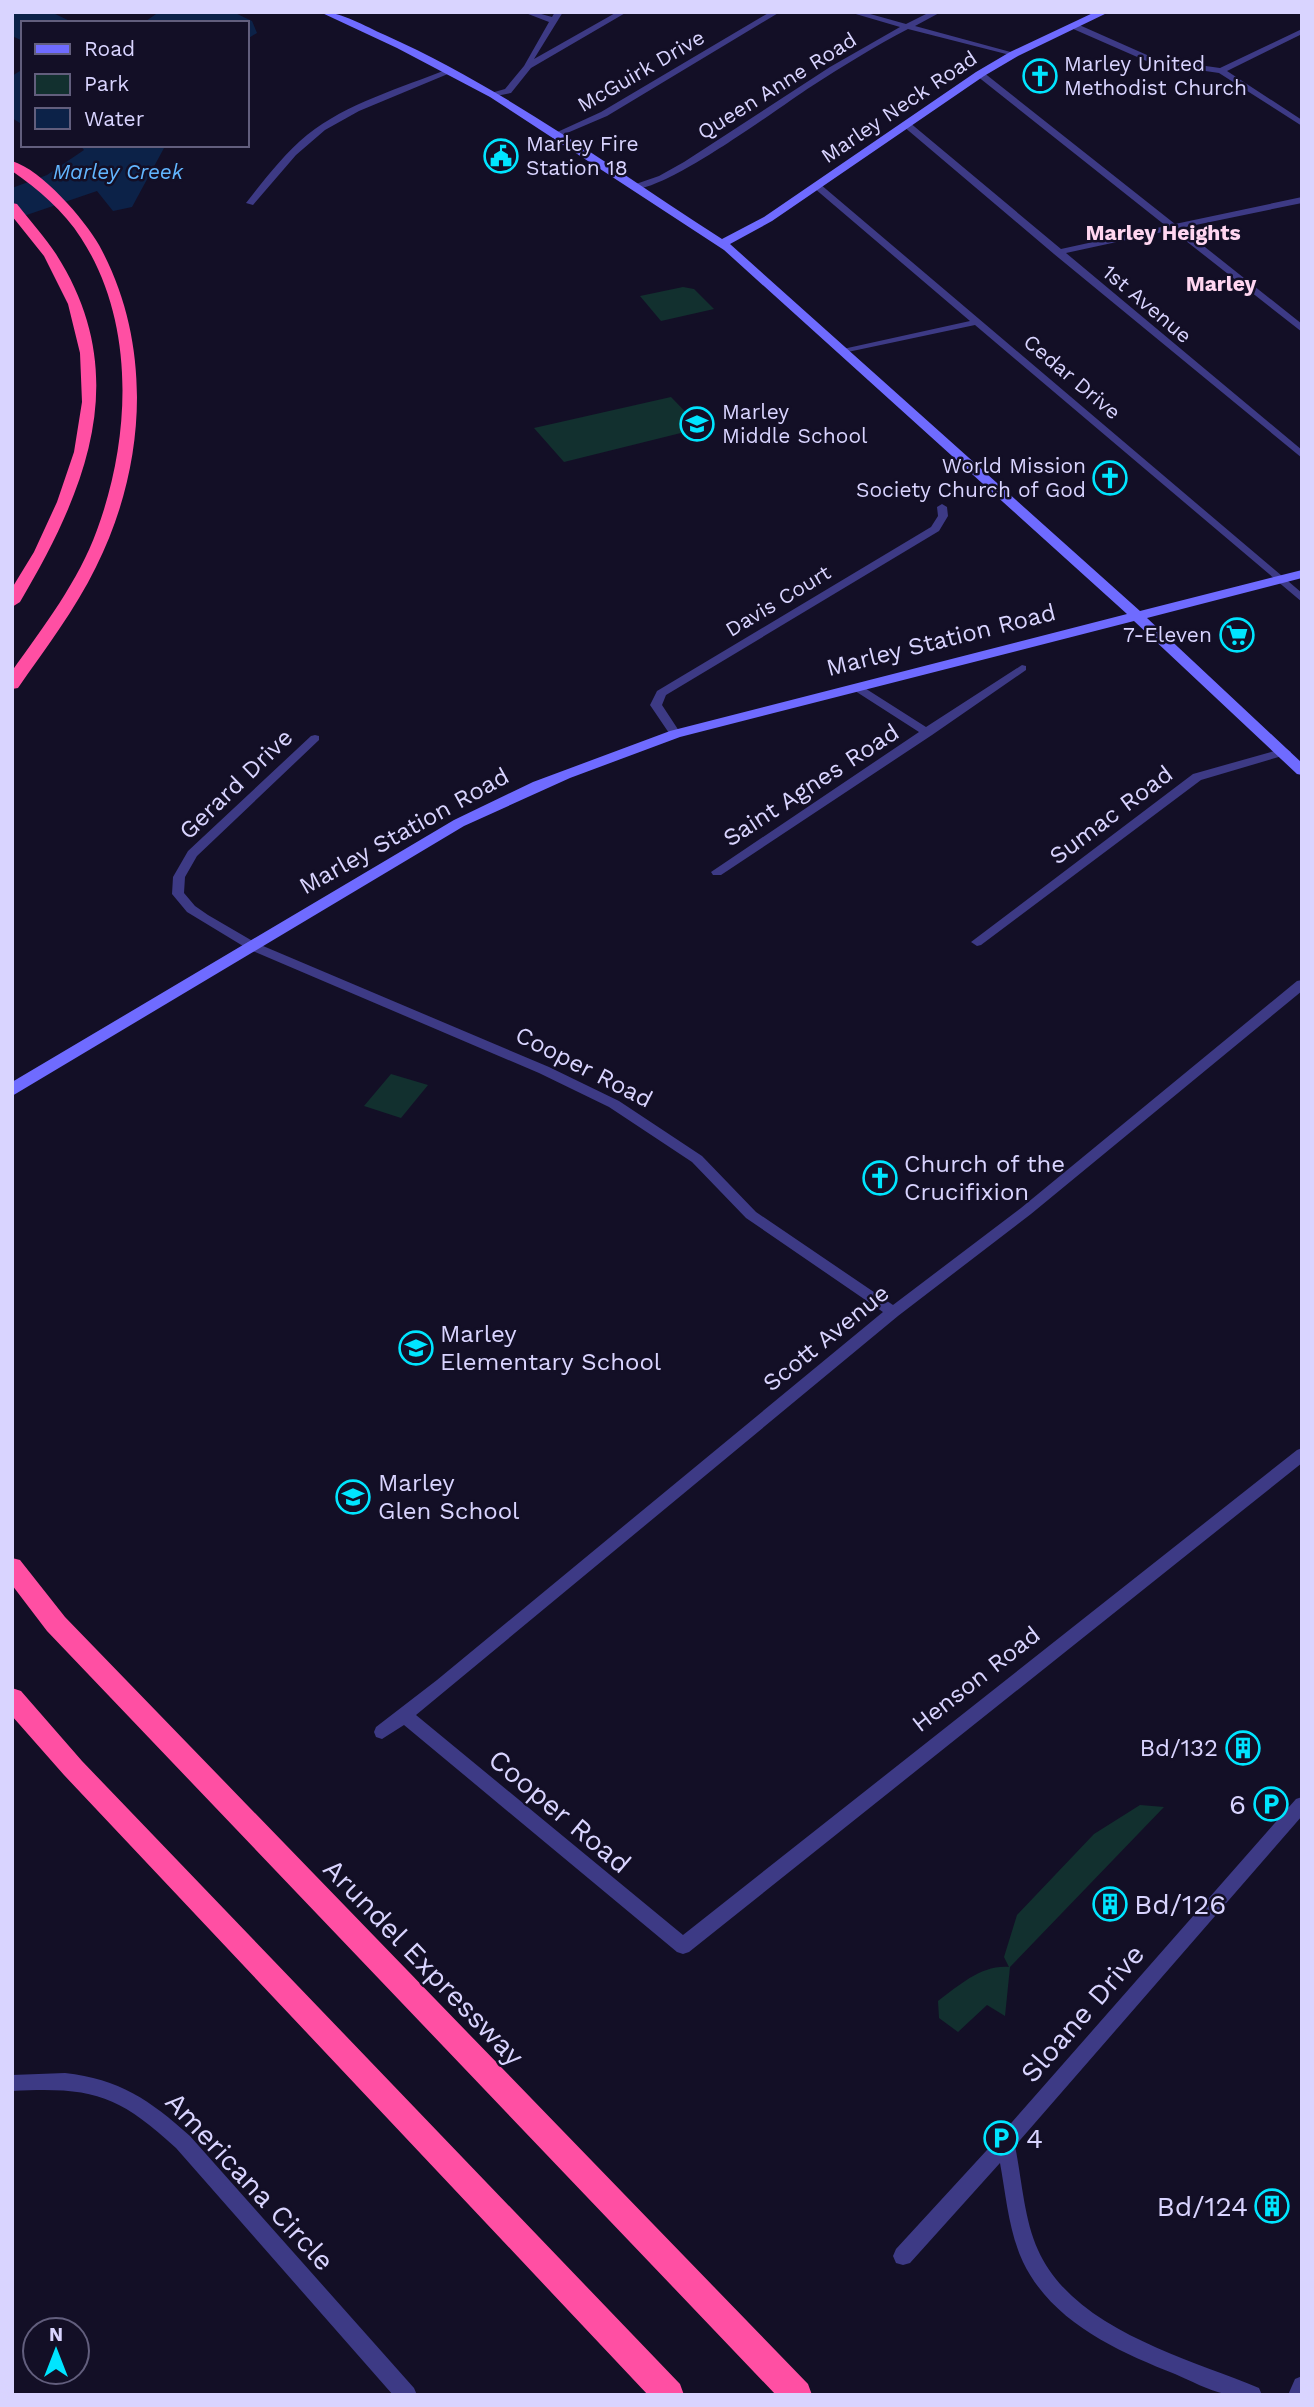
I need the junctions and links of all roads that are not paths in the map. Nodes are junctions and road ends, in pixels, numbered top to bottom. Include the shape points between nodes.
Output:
1 (325, 12) edge
2 (527, 12) edge
3 (624, 12) edge
4 (776, 12) edge
5 (853, 12) edge
6 (937, 12) edge
7 (1104, 12) edge
8 (557, 16) edge
9 (906, 26) junction
10 (1074, 26) junction
11 (1302, 30) edge
12 (1014, 54) junction
13 (528, 66) junction
14 (451, 71) junction
15 (1221, 71) junction
16 (980, 74) junction
17 (494, 95) junction
18 (906, 124) junction
19 (1302, 124) edge
20 (557, 134) junction
21 (12, 165) edge
22 (817, 186) junction
23 (636, 187) junction
24 (1302, 200) edge
25 (250, 203) dead end
26 (12, 207) edge
27 (1172, 226) junction
28 (722, 244) junction
29 (1057, 252) junction
30 (977, 322) junction
31 (1302, 329) edge
32 (846, 351) junction
33 (1302, 455) edge
34 (942, 508) dead end
35 (1302, 574) edge
36 (1280, 580) junction
37 (1302, 599) edge
38 (12, 602) edge
39 (1137, 616) junction
40 (1022, 668) dead end
41 (12, 684) edge
42 (856, 687) junction
43 (928, 733) junction
44 (675, 734) junction
45 (315, 738) dead end
46 (1285, 752) junction
47 (1302, 771) edge
48 (717, 872) dead end
49 (976, 942) dead end
50 (252, 946) junction
51 (1302, 984) edge
52 (12, 1090) edge
53 (892, 1312) junction
54 (1302, 1454) edge
55 (12, 1567) edge
56 (12, 1698) edge
57 (404, 1715) junction
58 (382, 1732) dead end
59 (1302, 1804) edge
60 (683, 1946) joint
61 (12, 2082) edge
62 (1005, 2144) junction
63 (903, 2256) dead end
64 (1302, 2386) edge
65 (407, 2395) edge
66 (669, 2395) edge
67 (797, 2395) edge
68 (1252, 2395) edge
69 (1298, 2395) edge

1 - 14 main road
2 - 8 street
3 - 13 street
4 - 20 street, McGuirk Drive via 604,114
5 - 9 street
6 - 9 street, Queen Anne Road
7 - 10 main road, Marley Neck Road
8 - 13 street
9 - 12 street
9 - 23 street, Queen Anne Road via 689,162
10 - 12 main road, Marley Neck Road
10 - 15 street via 1154,61
11 - 15 street
12 - 16 main road, Marley Neck Road
13 - 17 street via 508,92
14 - 17 main road
14 - 25 street via 353,111 308,138
15 - 19 street
16 - 18 main road, Marley Neck Road
16 - 27 street
17 - 20 main road
18 - 22 main road, Marley Neck Road
18 - 29 street, 1st Avenue
20 - 23 main road
21 - 41 highway via 88,237 108,273 121,314 131,379 126,438 110,513 88,567
22 - 28 main road, Marley Neck Road
22 - 30 street, Cedar Drive
23 - 28 main road
24 - 27 street
26 - 38 highway via 56,264 79,319 89,361 90,407 83,451 65,508
27 - 29 street
27 - 31 street
28 - 32 main road
29 - 33 street, 1st Avenue
30 - 32 street
30 - 36 street, Cedar Drive
32 - 39 main road
34 - 44 street, Davis Court via 935,529 661,693 656,705
35 - 36 main road, Marley Station Road
36 - 37 street, Cedar Drive
36 - 39 main road, Marley Station Road
39 - 42 main road, Marley Station Road
39 - 46 main road
40 - 43 street, Saint Agnes Road
42 - 43 street, Saint Agnes Road
42 - 44 main road, Marley Station Road
43 - 48 street, Saint Agnes Road
44 - 50 main road, Marley Station Road via 601,759 501,802 423,843
45 - 50 street, Gerard Drive via 192,854 179,877 177,887 183,901
46 - 47 main road
46 - 49 street, Sumac Road via 1197,777
50 - 52 main road, Marley Station Road
50 - 53 street, Cooper Road via 614,1104 697,1159 751,1215
51 - 53 street, Scott Avenue via 1026,1211
53 - 57 street, Scott Avenue
54 - 60 street, Henson Road
55 - 67 highway, Arundel Expressway via 56,1624
56 - 66 highway via 73,1768
57 - 58 street, Scott Avenue
57 - 60 street, Cooper Road
59 - 62 street, Sloane Drive
61 - 65 street, Americana Circle via 69,2081 102,2087 160,2120
62 - 63 street, Sloane Drive
62 - 68 street via 1028,2248 1054,2294 1135,2347
64 - 69 street

